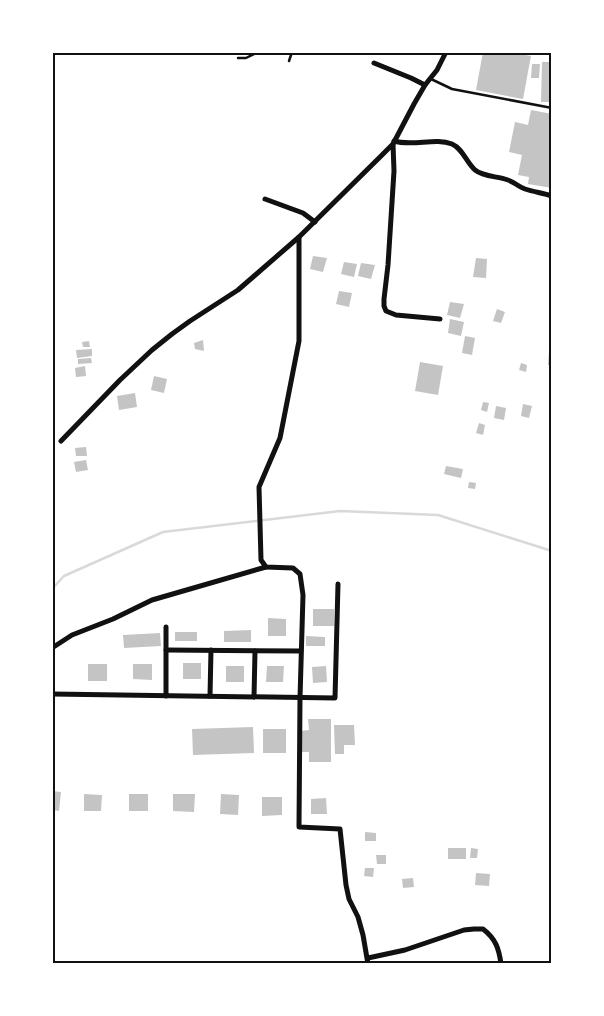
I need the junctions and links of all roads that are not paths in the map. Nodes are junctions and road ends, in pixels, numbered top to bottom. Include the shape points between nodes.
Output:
1 (258, 52) edge
2 (292, 52) edge
3 (446, 52) edge
4 (238, 58) dead end
5 (290, 61) dead end
6 (374, 64) dead end
7 (431, 79) junction
8 (425, 85) junction
9 (552, 108) edge
10 (394, 142) junction
11 (552, 196) edge
12 (265, 200) dead end
13 (315, 222) junction
14 (299, 237) junction
15 (440, 319) dead end
16 (61, 441) dead end
17 (266, 567) junction
18 (338, 584) dead end
19 (166, 627) dead end
20 (52, 648) edge
21 (166, 650) junction
22 (211, 650) junction
23 (255, 651) junction
24 (301, 651) junction
25 (52, 694) edge
26 (166, 696) junction
27 (210, 696) junction
28 (254, 697) junction
29 (300, 698) junction
30 (368, 961) edge
31 (501, 964) edge

1 - 4 lane
2 - 5 lane
3 - 7 street
6 - 8 street
7 - 8 street
7 - 9 lane via 452,89
8 - 10 street
10 - 11 street via 453,144 476,171
10 - 13 street
10 - 15 street via 384,306 386,311 396,316
12 - 13 street via 303,213
13 - 14 street
14 - 16 street via 238,290 190,320 152,350
14 - 17 street via 299,341 280,438 259,487 262,560
17 - 20 street via 152,600 72,635
17 - 24 street via 293,568 300,574 303,595
18 - 29 street via 335,698
19 - 21 street
21 - 22 street
21 - 26 street
22 - 23 street
22 - 27 street
23 - 24 street
23 - 28 street
24 - 29 street
25 - 26 street
26 - 27 street
27 - 28 street
28 - 29 street
29 - 30 street via 299,827 340,829 347,892 358,917
30 - 31 street via 464,930 484,929 495,940

